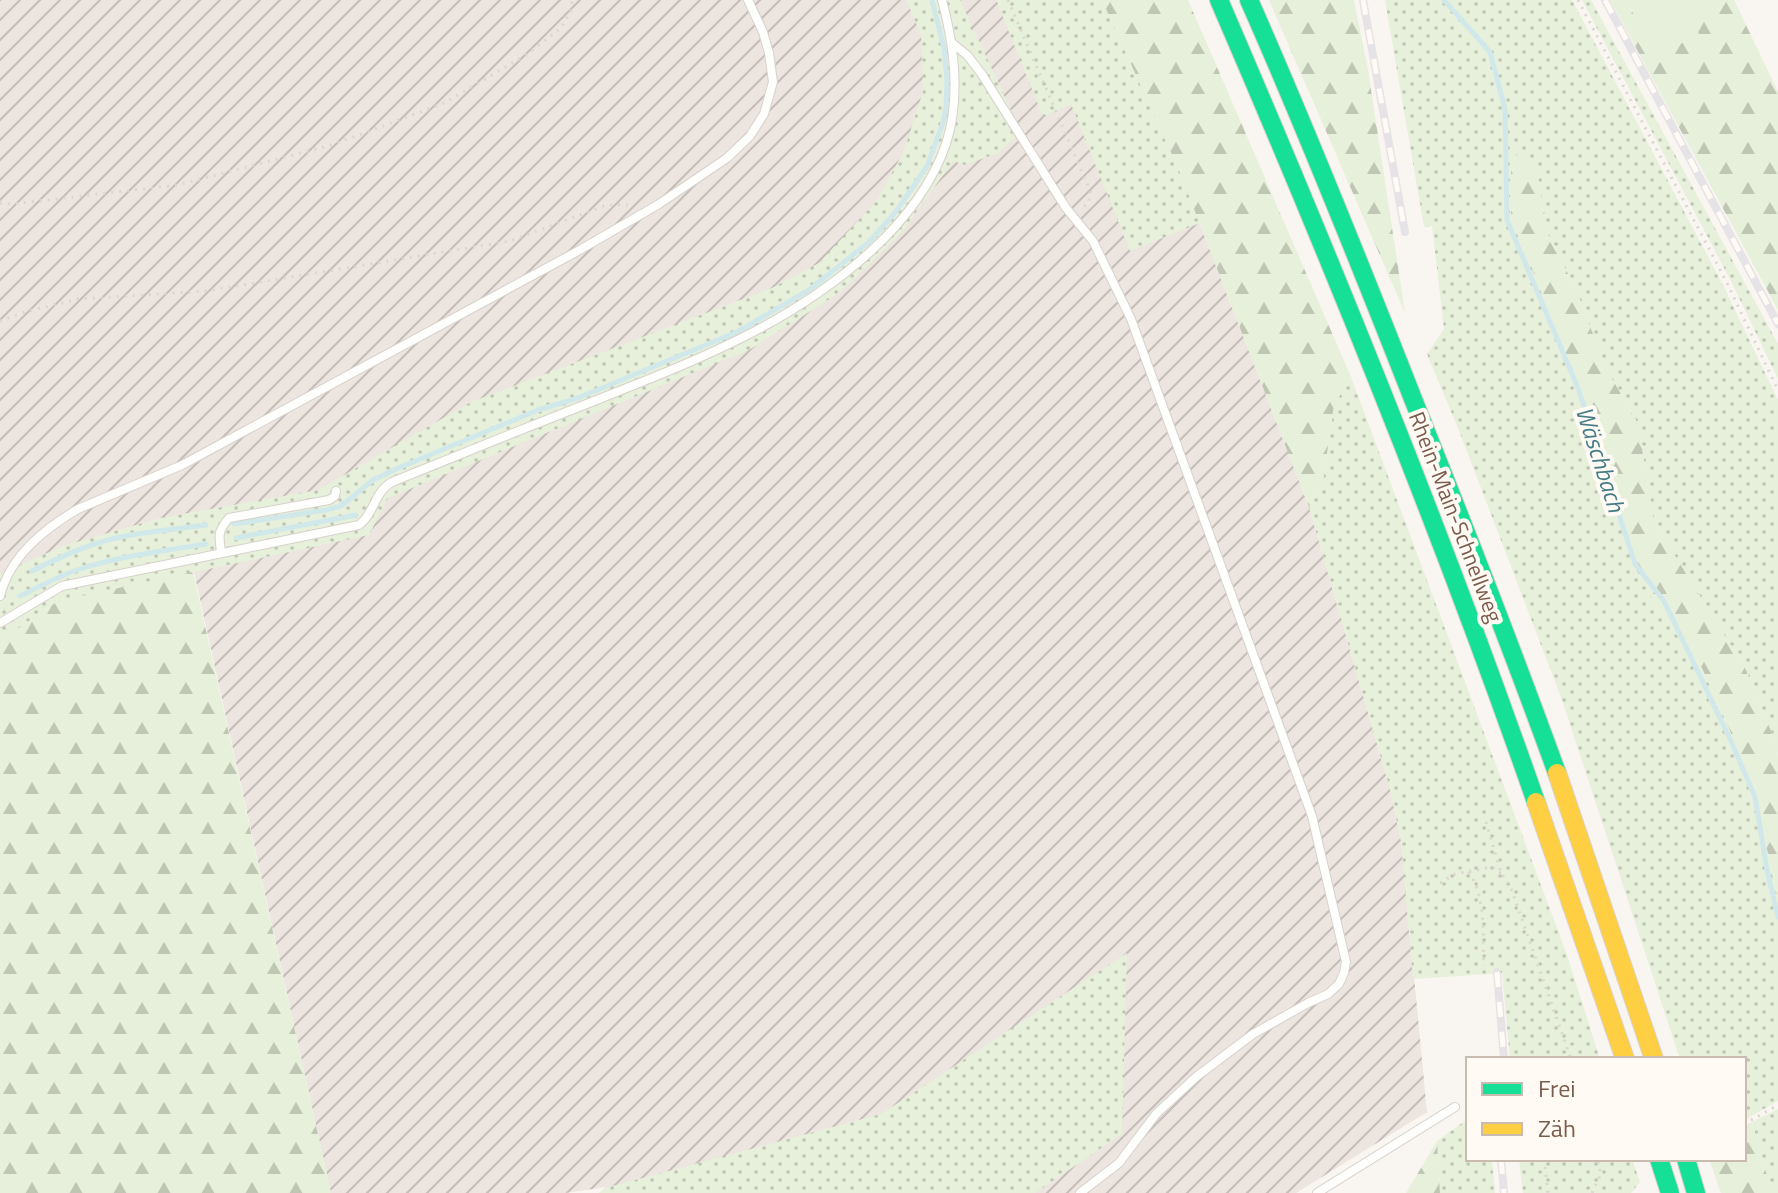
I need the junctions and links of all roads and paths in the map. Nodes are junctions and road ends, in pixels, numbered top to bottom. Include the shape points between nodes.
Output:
1 (572, 0) edge
2 (748, 0) edge
3 (942, 0) edge
4 (1008, 0) edge
5 (1219, 0) edge
6 (1249, 0) edge
7 (1578, 0) edge
8 (952, 43) junction
9 (0, 203) edge
10 (659, 204) junction
11 (1066, 208) junction
12 (0, 321) edge
13 (1778, 390) edge
14 (336, 491) dead end
15 (221, 552) junction
16 (0, 596) edge
17 (0, 623) edge
18 (1486, 822) dead end
19 (1469, 872) junction
20 (1501, 873) junction
21 (1440, 883) dead end
22 (1484, 966) dead end
23 (1570, 1057) edge
24 (1624, 1057) edge
25 (1653, 1057) edge
26 (1778, 1105) edge
27 (1455, 1107) dead end
28 (1746, 1123) edge
29 (1544, 1161) edge
30 (1598, 1161) edge
31 (1660, 1161) edge
32 (1687, 1161) edge
33 (1694, 1186) edge
34 (1080, 1193) edge
35 (1317, 1193) edge
36 (1548, 1193) edge
37 (1592, 1193) edge
38 (1670, 1193) edge

1 - 9 path via 561,28 526,55 444,103 332,145 177,185
2 - 10 lane via 769,53 773,82 764,114 727,158
3 - 8 lane
4 - 11 path via 1091,193 1088,204
5 - 24 highway, Rhein-Main-Schnellweg via 1425,499
6 - 25 highway, Rhein-Main-Schnellweg via 1368,283 1505,634
7 - 13 path
8 - 11 lane via 981,73
8 - 15 lane via 951,121 932,177 877,246 805,303 686,365 392,482 380,491 359,525
10 - 12 path via 607,205 510,241 206,291 78,299
10 - 16 lane via 182,465 78,509 21,554
11 - 34 lane via 1093,241 1131,319 1312,816 1346,962 1339,984 1328,994 1253,1034 1196,1077 1156,1114 1119,1163
14 - 15 lane via 329,500 229,518 220,529
15 - 17 lane via 62,586
18 - 20 path
19 - 20 path via 1492,867
19 - 21 path
19 - 22 path via 1482,906
20 - 23 path via 1511,888
26 - 28 path
27 - 35 lane
29 - 36 path
30 - 37 path via 1601,1174
31 - 38 highway, bridge
32 - 33 highway

